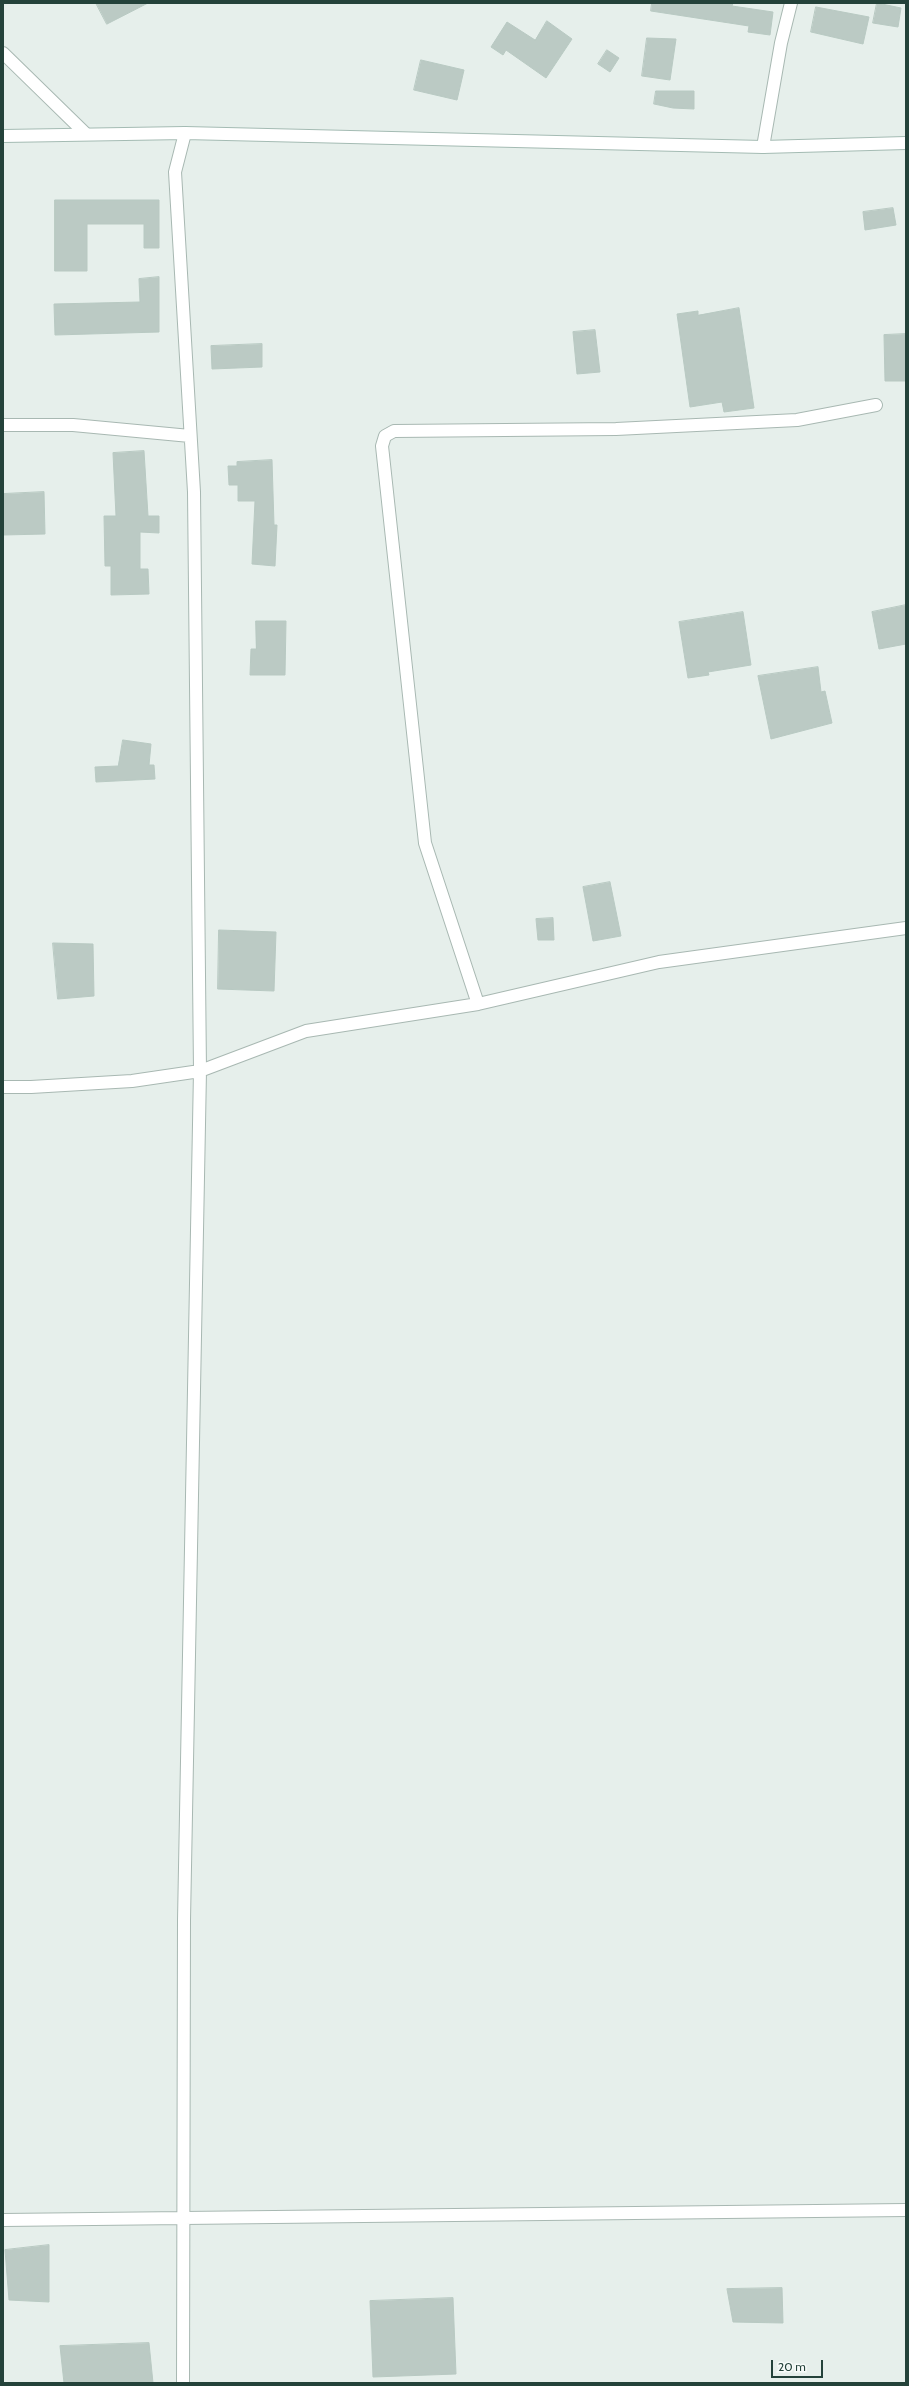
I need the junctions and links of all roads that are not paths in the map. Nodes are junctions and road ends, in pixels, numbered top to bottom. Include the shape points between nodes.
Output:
1 (791, 3) edge
2 (3, 53) edge
3 (185, 133) junction
4 (86, 134) junction
5 (3, 136) edge
6 (906, 143) edge
7 (763, 147) junction
8 (876, 405) dead end
9 (3, 425) edge
10 (190, 436) junction
11 (906, 928) edge
12 (478, 1004) junction
13 (200, 1071) junction
14 (3, 1087) edge
15 (906, 2210) edge
16 (184, 2218) junction
17 (3, 2220) edge
18 (184, 2383) edge

1 - 7 street via 781,43
2 - 4 street
3 - 4 street
3 - 7 street
3 - 10 street via 175,172
4 - 5 street
6 - 7 street
8 - 12 street via 797,420 616,429 394,431 385,436 382,446 425,843
9 - 10 street via 73,425
10 - 13 street via 194,492
11 - 12 street via 658,962
12 - 13 street via 306,1031
13 - 14 street via 132,1081
13 - 16 street via 184,1912
15 - 16 street
16 - 17 street
16 - 18 street

